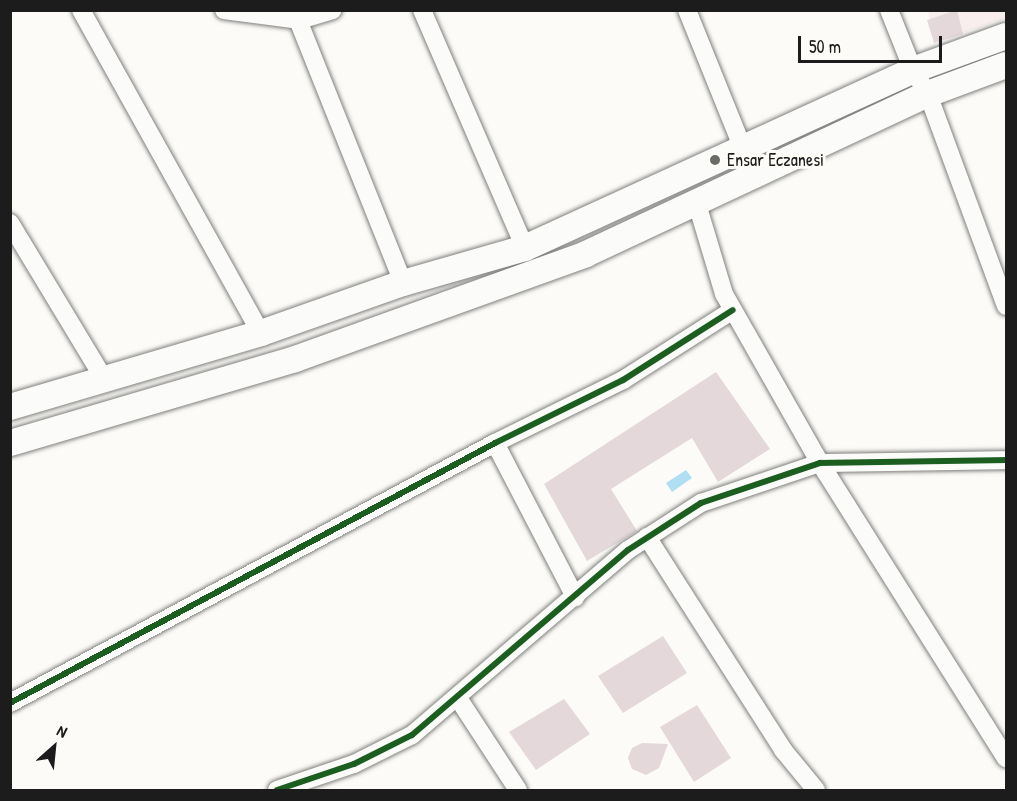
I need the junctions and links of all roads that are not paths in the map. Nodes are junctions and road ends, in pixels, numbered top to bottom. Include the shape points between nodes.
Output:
1 (81, 10) edge
2 (224, 10) edge
3 (333, 10) edge
4 (422, 10) edge
5 (687, 10) edge
6 (889, 10) edge
7 (297, 15) edge
8 (1006, 36) edge
9 (1006, 65) edge
10 (913, 70) junction
11 (928, 94) junction
12 (742, 146) junction
13 (697, 204) junction
14 (10, 223) edge
15 (525, 248) junction
16 (403, 283) junction
17 (1006, 306) edge
18 (733, 310) junction
19 (261, 333) junction
20 (103, 377) junction
21 (10, 407) edge
22 (495, 442) junction
23 (10, 444) edge
24 (1006, 460) edge
25 (820, 463) junction
26 (647, 537) junction
27 (575, 597) junction
28 (458, 698) junction
29 (10, 703) edge
30 (1006, 758) edge
31 (319, 784) edge
32 (277, 790) edge
33 (518, 790) edge
34 (816, 790) edge

1 - 19 street
2 - 7 street
3 - 7 street
4 - 15 street
5 - 12 street
6 - 10 street
7 - 16 street
8 - 10 main road
9 - 11 main road
10 - 11 street
10 - 12 main road
11 - 13 main road
11 - 17 street
12 - 15 main road
13 - 18 street via 724,294
13 - 23 main road via 586,254 295,359
14 - 20 street
15 - 16 main road
16 - 19 main road
18 - 22 street via 623,380
18 - 25 street
19 - 20 main road
20 - 21 main road
22 - 27 street
22 - 29 street
24 - 25 street
25 - 26 street via 700,503
25 - 30 street
26 - 27 street
26 - 34 street via 783,750
27 - 28 street
28 - 31 street via 412,735
28 - 33 street
31 - 32 street

